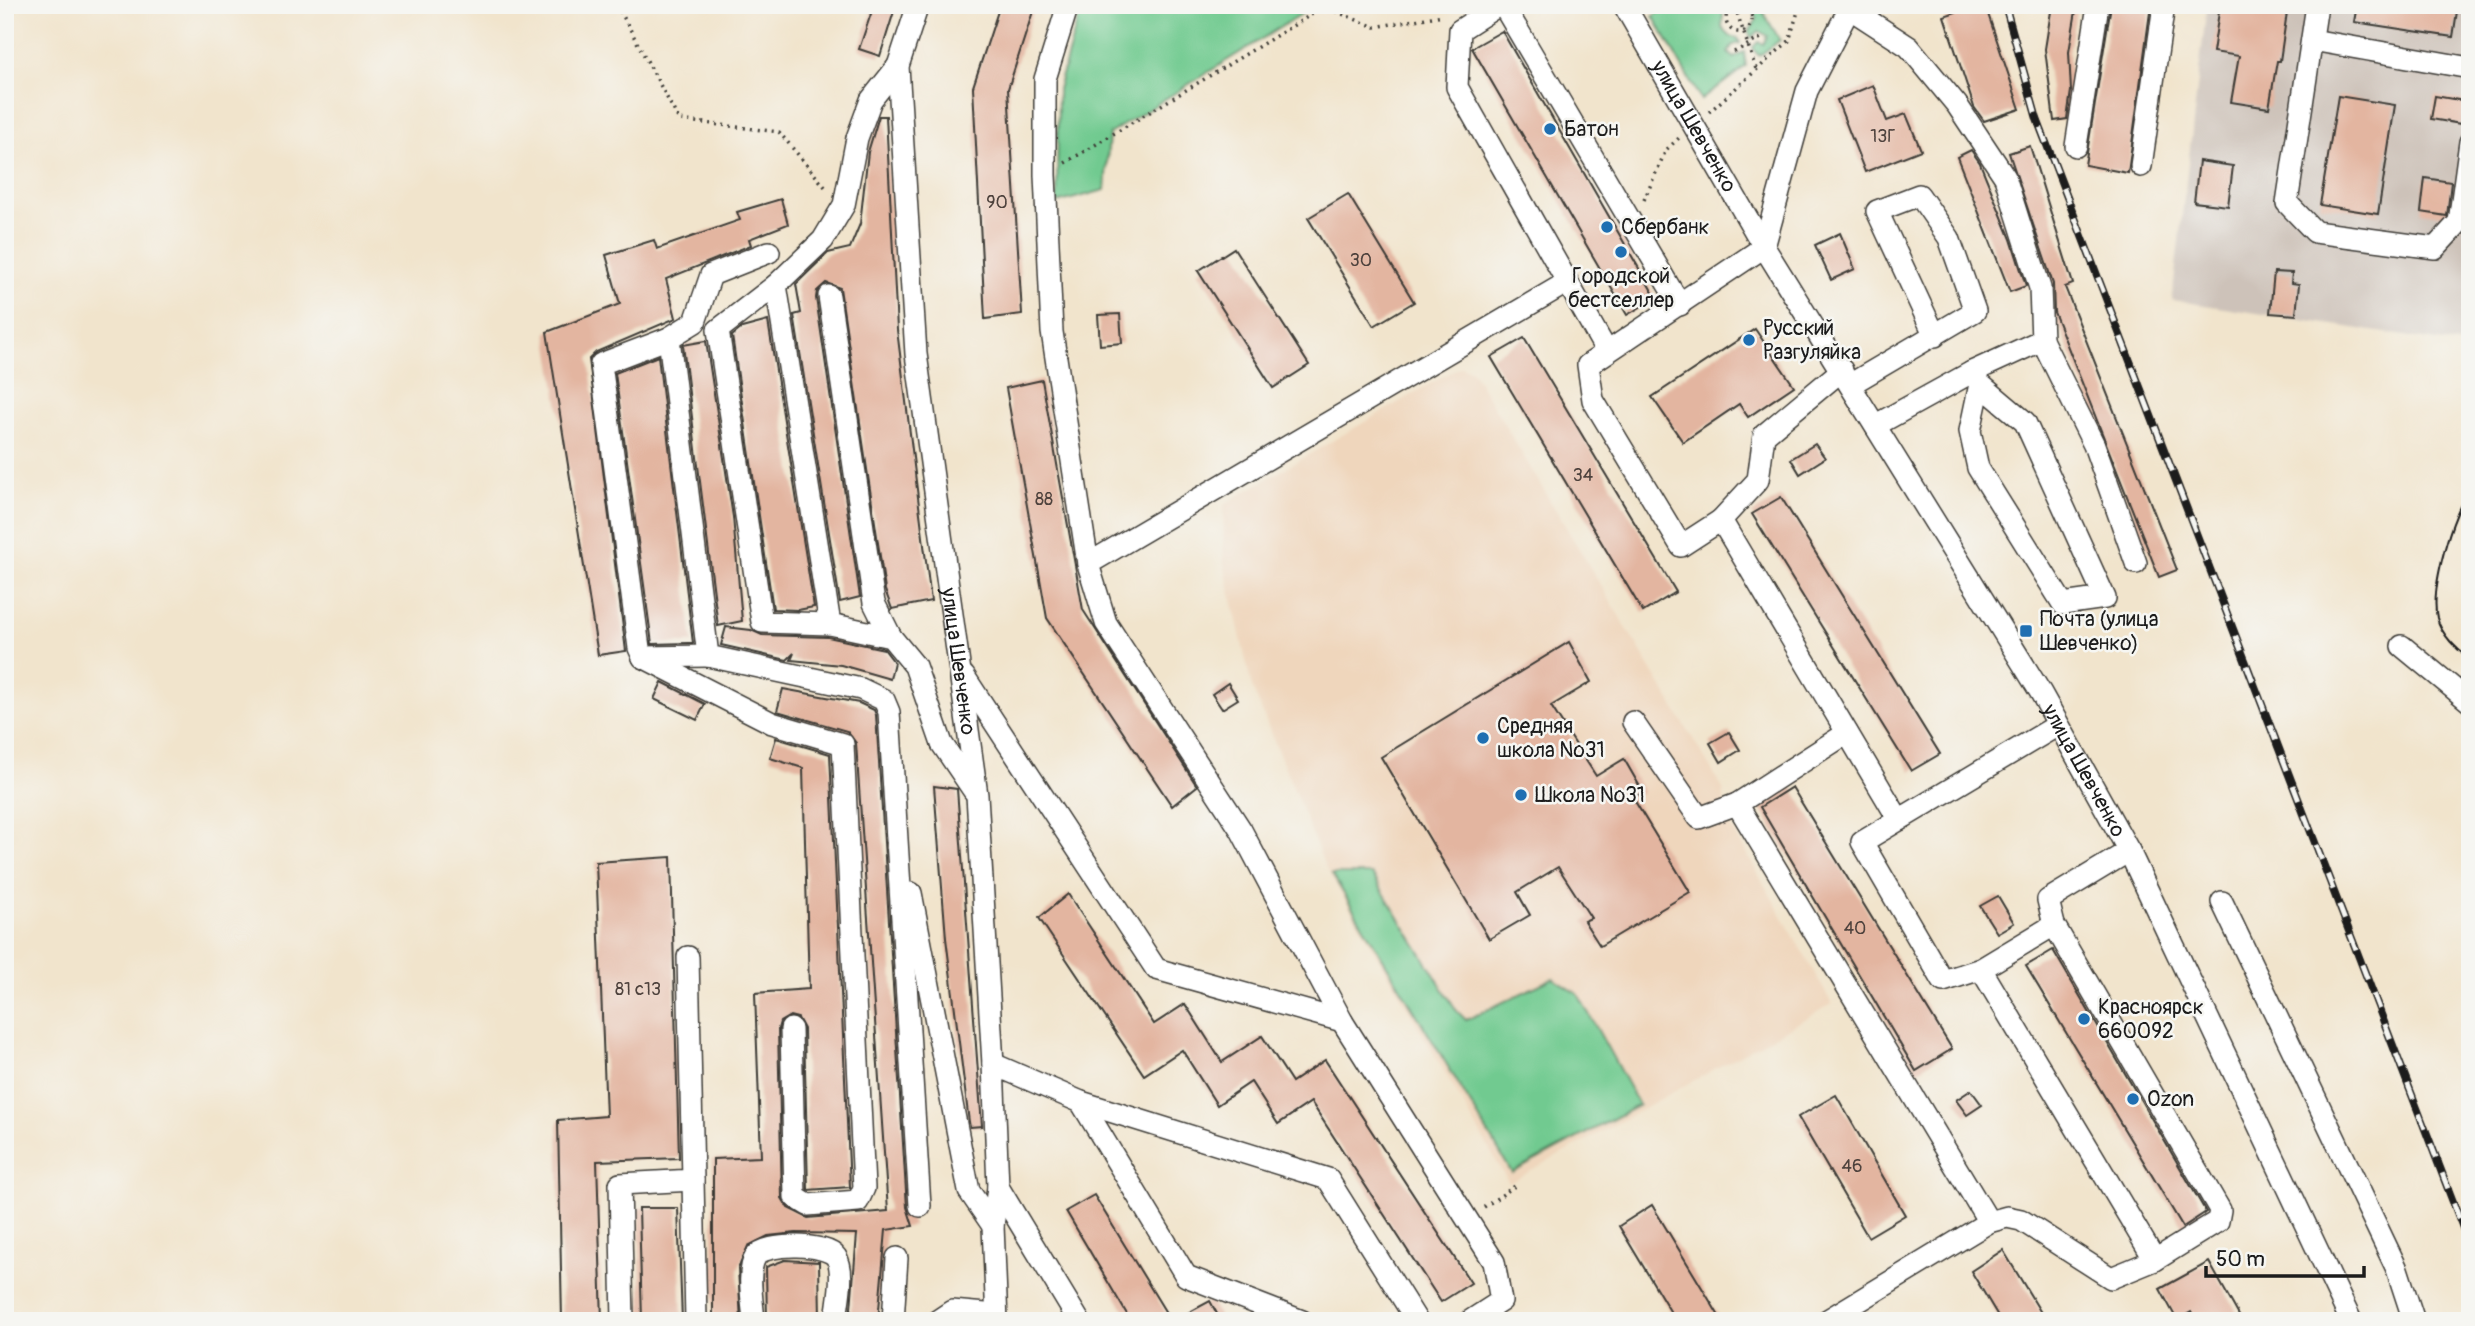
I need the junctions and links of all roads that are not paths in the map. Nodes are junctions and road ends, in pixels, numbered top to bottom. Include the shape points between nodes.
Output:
1 (918, 5) edge
2 (1068, 5) edge
3 (1501, 5) edge
4 (1624, 5) edge
5 (2098, 5) edge
6 (2164, 5) edge
7 (2317, 5) edge
8 (1850, 7) edge
9 (2312, 40) junction
10 (898, 66) junction
11 (2470, 68) edge
12 (2470, 142) edge
13 (2076, 146) dead end
14 (2141, 166) dead end
15 (1764, 247) junction
16 (769, 252) dead end
17 (1566, 283) junction
18 (776, 285) junction
19 (829, 296) dead end
20 (1680, 305) junction
21 (1935, 336) junction
22 (669, 338) junction
23 (2042, 340) junction
24 (1607, 352) junction
25 (1846, 377) junction
26 (1976, 378) junction
27 (1876, 425) junction
28 (1721, 520) junction
29 (2136, 563) dead end
30 (1088, 564) junction
31 (830, 624) junction
32 (891, 637) junction
33 (2402, 646) dead end
34 (708, 656) junction
35 (643, 657) junction
36 (961, 671) junction
37 (2470, 702) edge
38 (1633, 722) dead end
39 (2058, 725) junction
40 (1847, 733) junction
41 (977, 795) junction
42 (1737, 804) junction
43 (1899, 820) junction
44 (896, 823) junction
45 (2129, 851) junction
46 (2222, 902) dead end
47 (2054, 925) junction
48 (688, 957) dead end
49 (1981, 969) junction
50 (1342, 1021) junction
51 (791, 1029) dead end
52 (993, 1064) junction
53 (1081, 1102) junction
54 (693, 1180) junction
55 (998, 1187) junction
56 (919, 1206) dead end
57 (1989, 1222) junction
58 (993, 1226) junction
59 (897, 1258) dead end
60 (2155, 1260) junction
61 (996, 1318) edge
62 (623, 1321) edge
63 (696, 1321) edge
64 (754, 1321) edge
65 (836, 1321) edge
66 (893, 1321) edge
67 (937, 1321) edge
68 (1079, 1321) edge
69 (1302, 1321) edge
70 (1417, 1321) edge
71 (1470, 1321) edge
72 (1826, 1321) edge
73 (2350, 1321) edge
74 (2414, 1321) edge

1 - 10 street, улица Шевченко
2 - 30 street via 1045,79 1045,175 1052,332
3 - 17 street via 1460,30 1457,87
3 - 20 street
4 - 15 street, улица Шевченко
5 - 13 street
6 - 14 street
7 - 9 street
8 - 15 street via 1807,90
8 - 23 street via 1909,47 1957,105 2005,177 2040,288
9 - 11 street
9 - 12 street via 2287,203 2315,232 2435,248 2459,222
10 - 18 street via 871,100 857,138 844,205 823,240
10 - 36 street, улица Шевченко via 916,355
15 - 20 street
15 - 25 street, улица Шевченко
16 - 22 street via 711,275 695,322
17 - 24 street
17 - 30 street
18 - 31 street
18 - 31 street via 718,330 762,622
19 - 32 street via 874,603
20 - 24 street
21 - 21 street via 1975,311 1949,238 1919,195 1877,211
21 - 25 street
22 - 34 street
22 - 35 street via 601,364
23 - 26 street
23 - 29 street via 2094,445
24 - 28 street via 1588,365 1593,400 1681,546
25 - 27 street, улица Шевченко
25 - 28 street via 1764,435 1758,480
26 - 26 street via 2025,422 2105,598 2063,604 1978,468 1970,431
26 - 27 street
27 - 39 street, улица Шевченко
28 - 40 street
30 - 50 street via 1106,623 1241,831
31 - 32 street
32 - 41 street via 915,666 942,744
33 - 37 street
34 - 35 street
34 - 44 street via 861,689 884,700 889,712
35 - 51 street via 772,723 843,744 864,1188 858,1201 807,1205 795,1197
36 - 41 street, улица Шевченко
36 - 50 street via 1156,969
38 - 42 street via 1699,818
39 - 43 street
39 - 45 street, улица Шевченко
40 - 42 street
40 - 43 street
41 - 52 street, улица Шевченко
42 - 57 street
43 - 49 street via 1861,842 1943,981
44 - 56 street
44 - 58 street via 969,1191
45 - 47 street via 2048,900
45 - 73 street, улица Шевченко
46 - 74 street via 2397,1269
47 - 49 street
47 - 60 street via 2220,1210 2212,1228
48 - 54 street
49 - 60 street
50 - 71 street via 1494,1262 1501,1301
52 - 53 street
52 - 55 street, улица Шевченко
53 - 69 street via 1186,1276
53 - 70 street via 1328,1179
54 - 62 street via 620,1184
54 - 63 street
55 - 58 street, улица Шевченко
55 - 68 street
57 - 60 street via 2007,1217 2021,1220 2111,1278
57 - 72 street
58 - 61 street, улица Шевченко
59 - 66 street
61 - 67 street via 952,1311
64 - 65 street via 754,1261 765,1249 781,1247 826,1248 835,1254 840,1269

